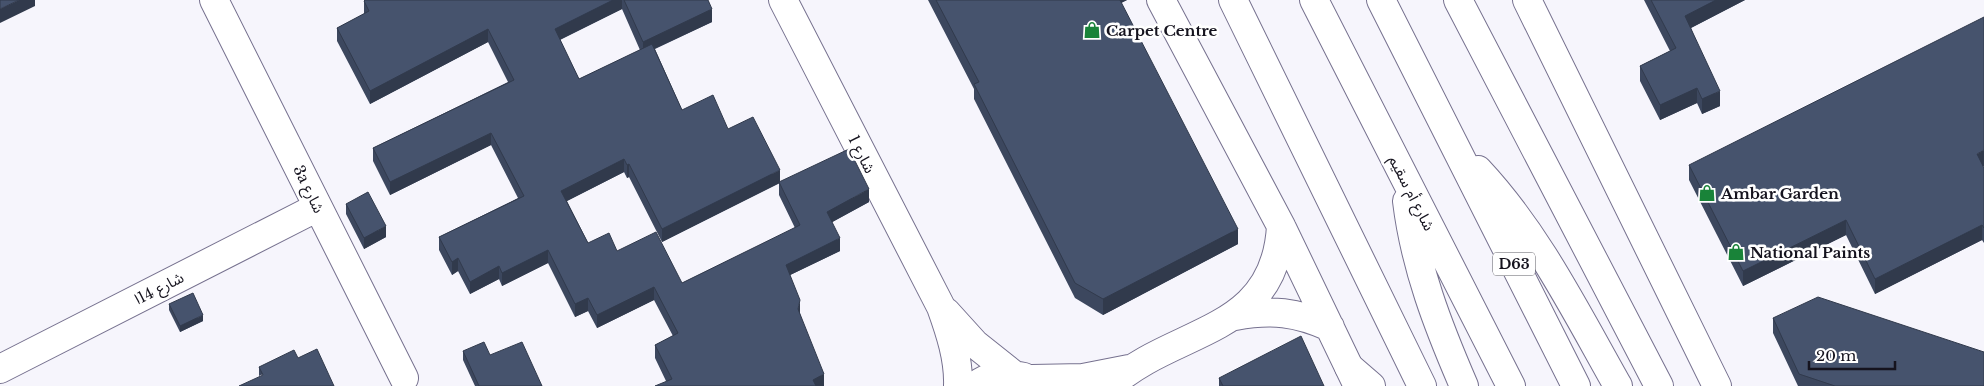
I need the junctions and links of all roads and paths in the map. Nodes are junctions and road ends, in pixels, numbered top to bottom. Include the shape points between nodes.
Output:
1 (214, 0) edge
2 (783, 0) edge
3 (1161, 0) edge
4 (1233, 0) edge
5 (1314, 0) edge
6 (1381, 0) edge
7 (1458, 0) edge
8 (1527, 0) edge
9 (1452, 142) junction
10 (1405, 180) junction
11 (318, 207) junction
12 (1281, 226) junction
13 (941, 307) junction
14 (1235, 316) junction
15 (1330, 327) junction
16 (1133, 368) junction
17 (0, 369) edge
18 (1354, 377) edge
19 (404, 378) dead end
20 (1030, 380) edge
21 (958, 386) edge
22 (975, 386) edge
23 (1110, 386) edge
24 (1371, 386) edge
25 (1422, 386) edge
26 (1464, 386) edge
27 (1511, 386) edge
28 (1576, 386) edge
29 (1618, 386) edge
30 (1659, 386) edge
31 (1717, 386) edge

1 - 11 street, 3a شارع
2 - 13 street, شارع 1
3 - 12 street
4 - 25 street
5 - 10 street, شارع أم سقيم
6 - 9 street, D63
7 - 30 street
8 - 31 street
9 - 28 street, D63
9 - 29 street via 1513,212 1540,250
10 - 26 street via 1422,279 1444,342
10 - 27 street, شارع أم سقيم
11 - 17 street, شارع 14ا
11 - 19 street, 3a شارع
12 - 14 street via 1272,270 1250,303
12 - 15 street
13 - 20 street, شارع 1 via 975,344
13 - 21 street, شارع 1 via 955,355
14 - 15 street via 1274,311 1312,319
14 - 16 street
15 - 18 street
16 - 20 street via 1083,378
16 - 23 street
18 - 24 street
20 - 22 street via 997,376

